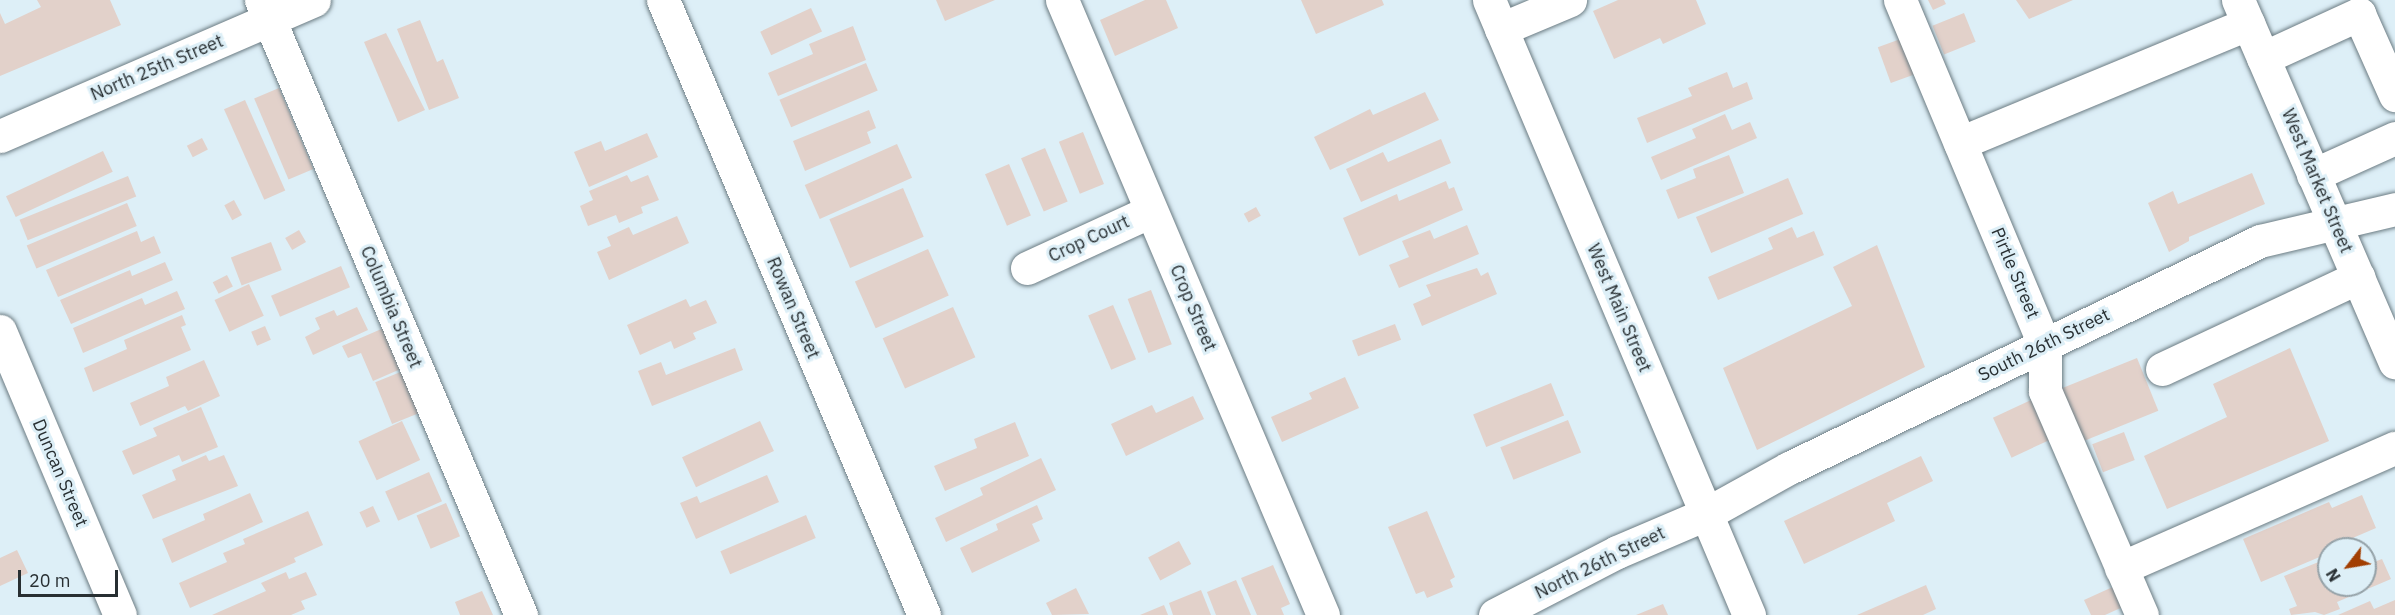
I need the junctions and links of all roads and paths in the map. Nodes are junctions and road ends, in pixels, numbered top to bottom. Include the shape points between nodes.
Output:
1 (314, 0) edge
2 (663, 0) edge
3 (1062, 0) edge
4 (1570, 0) edge
5 (1900, 0) edge
6 (265, 10) edge
7 (2243, 12) edge
8 (1495, 15) edge
9 (2263, 58) junction
10 (2395, 95) edge
11 (0, 136) edge
12 (2395, 138) edge
13 (1960, 143) junction
14 (2313, 175) junction
15 (2395, 209) edge
16 (1152, 211) junction
17 (2334, 222) junction
18 (1027, 268) dead end
19 (2358, 278) junction
20 (0, 331) edge
21 (2045, 346) junction
22 (2395, 363) edge
23 (2162, 369) dead end
24 (2395, 448) edge
25 (1706, 514) junction
26 (2121, 568) junction
27 (120, 615) edge
28 (521, 615) edge
29 (924, 615) edge
30 (1323, 615) edge
31 (1495, 615) edge
32 (1749, 615) edge
33 (2142, 615) edge

1 - 6 street, North 25th Street
2 - 29 street, Rowan Street
3 - 16 street, Crop Street
4 - 8 street
5 - 13 street, Pirtle Street
6 - 11 street, North 25th Street
6 - 28 street, Columbia Street
7 - 9 street, West Market Street
7 - 13 street
8 - 25 street, West Main Street
9 - 10 street via 2359,14
9 - 14 street, West Market Street
12 - 14 street
13 - 21 street, Pirtle Street
14 - 17 street, West Market Street
15 - 17 street, South 26th Street
16 - 18 street, Crop Court
16 - 30 street, Crop Street
17 - 19 street, West Market Street
17 - 21 street, South 26th Street via 2260,241
19 - 22 street, West Market Street
19 - 23 street
20 - 27 street, Duncan Street
21 - 25 street, South 26th Street via 1789,468
21 - 26 street, Pirtle Street via 2044,391
24 - 26 street
25 - 31 street, North 26th Street via 1617,552
25 - 32 street, West Main Street
26 - 33 street, Pirtle Street

